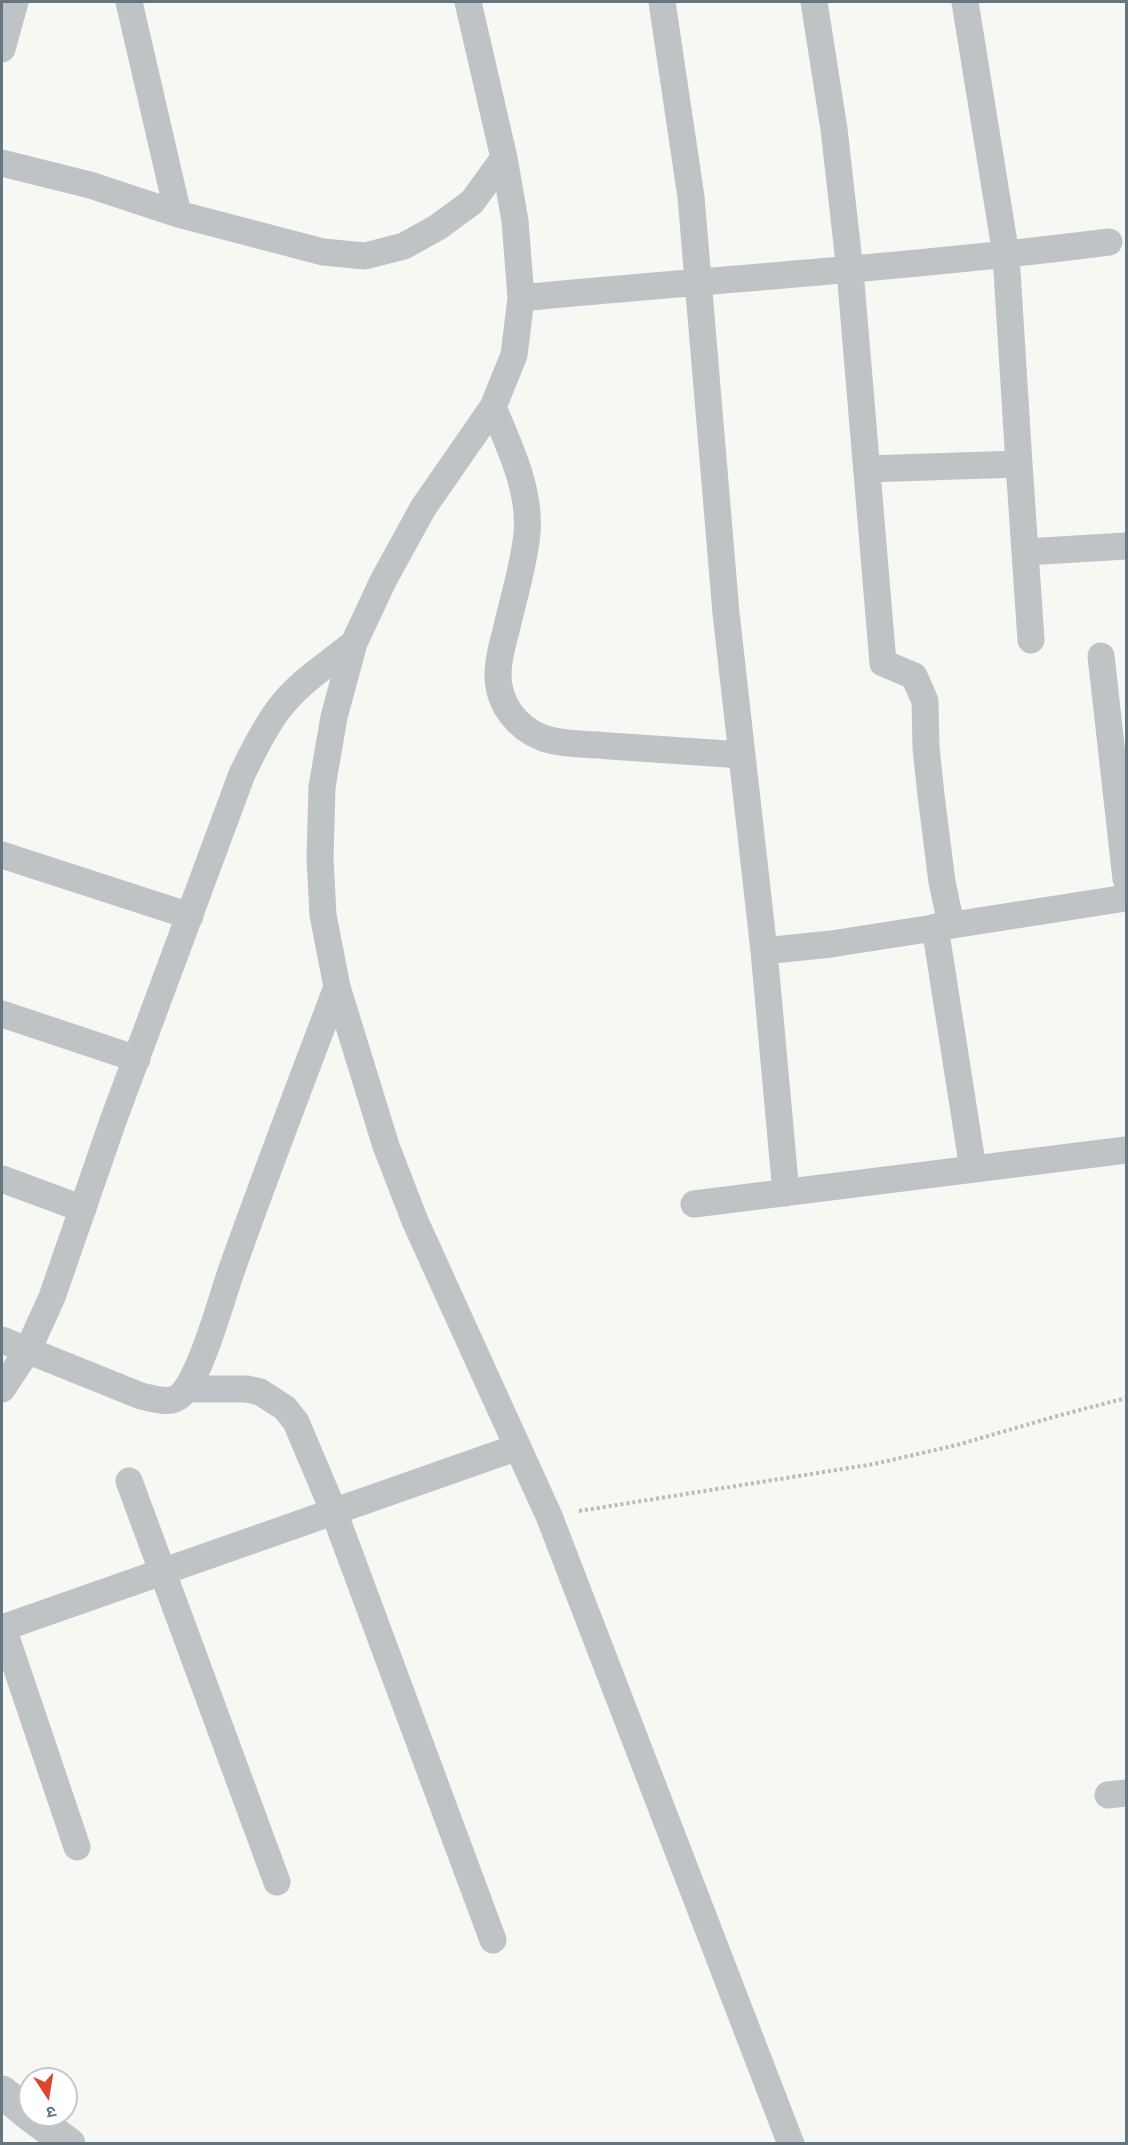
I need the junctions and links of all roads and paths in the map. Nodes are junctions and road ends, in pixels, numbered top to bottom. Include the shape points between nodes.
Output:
1 (15, 2) edge
2 (129, 2) edge
3 (468, 2) edge
4 (662, 2) edge
5 (814, 2) edge
6 (965, 2) edge
7 (2, 49) edge
8 (504, 158) junction
9 (2, 163) edge
10 (178, 214) junction
11 (1109, 242) dead end
12 (1006, 255) junction
13 (850, 271) junction
14 (699, 281) junction
15 (521, 298) junction
16 (493, 406) junction
17 (1019, 464) junction
18 (867, 470) junction
19 (1126, 546) edge
20 (1025, 552) junction
21 (1031, 640) dead end
22 (354, 643) junction
23 (1101, 656) dead end
24 (742, 755) junction
25 (2, 855) edge
26 (1126, 879) edge
27 (1126, 898) edge
28 (190, 916) junction
29 (943, 926) junction
30 (764, 951) junction
31 (337, 987) junction
32 (2, 1014) edge
33 (137, 1059) junction
34 (1126, 1150) edge
35 (973, 1169) junction
36 (2, 1179) edge
37 (786, 1193) junction
38 (694, 1204) dead end
39 (83, 1209) junction
40 (2, 1340) edge
41 (28, 1350) junction
42 (2, 1389) edge
43 (188, 1389) junction
44 (1126, 1398) edge
45 (518, 1447) junction
46 (129, 1481) dead end
47 (334, 1512) junction
48 (549, 1516) junction
49 (162, 1572) junction
50 (2, 1628) edge
51 (77, 1847) dead end
52 (277, 1882) dead end
53 (493, 1940) dead end
54 (2, 2092) edge
55 (18, 2105) edge
56 (46, 2127) edge
57 (69, 2144) edge
58 (791, 2144) edge

1 - 7 street
2 - 10 street
3 - 8 street
4 - 14 street via 691,196
5 - 13 street
6 - 12 street
8 - 10 street via 472,202 438,227 404,246 365,256 323,252
8 - 15 street via 515,221
9 - 10 street via 90,185
11 - 12 street
12 - 13 street
12 - 17 street
13 - 14 street
13 - 18 street
14 - 15 street
14 - 24 street via 726,613
15 - 16 street via 514,354
16 - 22 street via 423,508
16 - 24 street via 515,462 527,532 500,656 498,677 509,712 524,728 545,738
17 - 18 street
17 - 20 street
18 - 29 street via 883,663 914,676 925,701
19 - 20 street
20 - 21 street
22 - 28 street via 305,681 278,709 260,738 242,774
22 - 31 street via 334,717 322,787 323,915
23 - 26 street
24 - 30 street
25 - 28 street
27 - 29 street
28 - 33 street
29 - 30 street
29 - 35 street
30 - 37 street
31 - 43 street
31 - 45 street via 386,1146
32 - 33 street
33 - 39 street
34 - 35 street
35 - 37 street
36 - 39 street
37 - 38 street
39 - 41 street via 52,1297
40 - 41 street
41 - 42 street
41 - 43 street via 141,1396 162,1401 177,1399
43 - 47 street via 247,1389 260,1392 285,1408 305,1440
44 - 48 path via 874,1464
45 - 47 street
45 - 48 street
46 - 49 street
47 - 49 street
47 - 53 street
48 - 58 street
49 - 50 street
49 - 52 street
50 - 51 street
54 - 55 street
56 - 57 street

